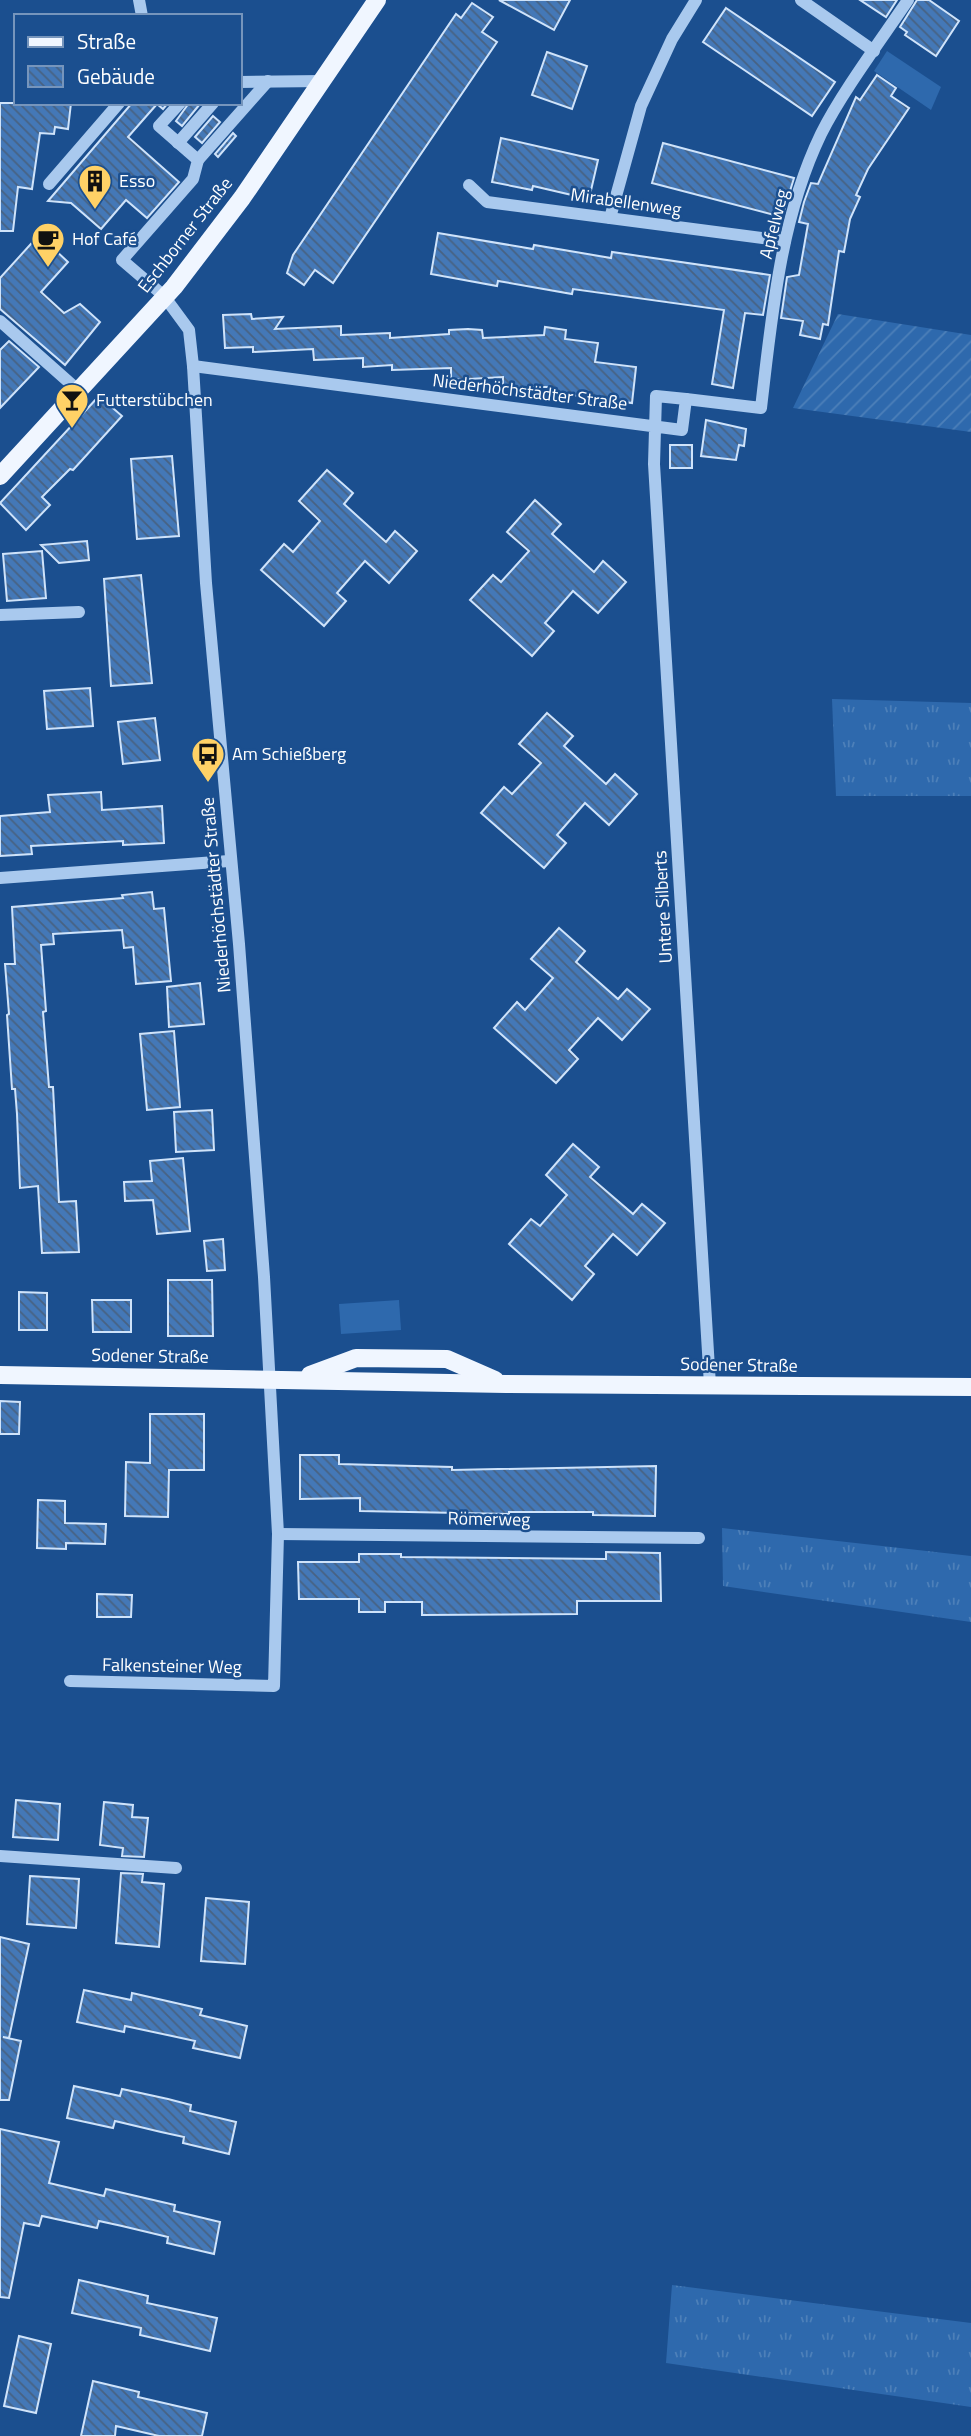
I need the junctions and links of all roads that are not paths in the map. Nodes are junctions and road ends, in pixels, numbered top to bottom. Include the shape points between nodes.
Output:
1 (377, 0) edge
2 (696, 0) edge
3 (801, 0) edge
4 (908, 0) edge
5 (874, 51) junction
6 (268, 81) junction
7 (323, 81) junction
8 (242, 82) edge
9 (118, 105) edge
10 (178, 105) edge
11 (211, 105) edge
12 (178, 143) junction
13 (198, 160) junction
14 (49, 184) dead end
15 (469, 185) dead end
16 (610, 218) junction
17 (785, 241) junction
18 (164, 296) junction
19 (0, 321) edge
20 (193, 366) junction
21 (80, 391) junction
22 (686, 399) junction
23 (653, 426) junction
24 (0, 475) edge
25 (79, 612) dead end
26 (0, 615) edge
27 (229, 861) junction
28 (0, 878) edge
29 (0, 1375) edge
30 (270, 1379) junction
31 (710, 1385) junction
32 (971, 1387) edge
33 (278, 1534) junction
34 (699, 1538) dead end
35 (70, 1681) dead end
36 (274, 1685) joint
37 (0, 1856) edge
38 (176, 1868) dead end

1 - 7 main road, Eschborner Straße
2 - 16 street via 641,106
3 - 5 street
4 - 5 street, Apfelweg
5 - 17 street, Apfelweg via 822,133
6 - 7 street
6 - 8 street
6 - 13 street
7 - 18 main road, Eschborner Straße via 242,198
9 - 14 street
10 - 12 street via 159,127
11 - 12 street
12 - 13 street
13 - 18 street, Niederhöchstädter Straße via 193,179 122,260
15 - 16 street, Mirabellenweg via 487,202
16 - 17 street, Mirabellenweg
17 - 22 street, Apfelweg via 761,408
18 - 20 street, Niederhöchstädter Straße via 188,330
18 - 21 main road, Eschborner Straße
19 - 21 street
20 - 23 street, Niederhöchstädter Straße
20 - 27 street, Niederhöchstädter Straße
21 - 24 main road, Eschborner Straße
22 - 23 street, Apfelweg via 656,396
22 - 23 street via 682,430
23 - 31 street, Untere Silberts
25 - 26 street
27 - 28 street
27 - 30 street, Niederhöchstädter Straße
29 - 30 main road, Sodener Straße
30 - 31 main road, Sodener Straße
30 - 33 street, Niederhöchstädter Straße
31 - 32 main road, Sodener Straße
33 - 34 street, Römerweg
33 - 36 street, Niederhöchstädter Straße
35 - 36 street, Falkensteiner Weg
37 - 38 street

